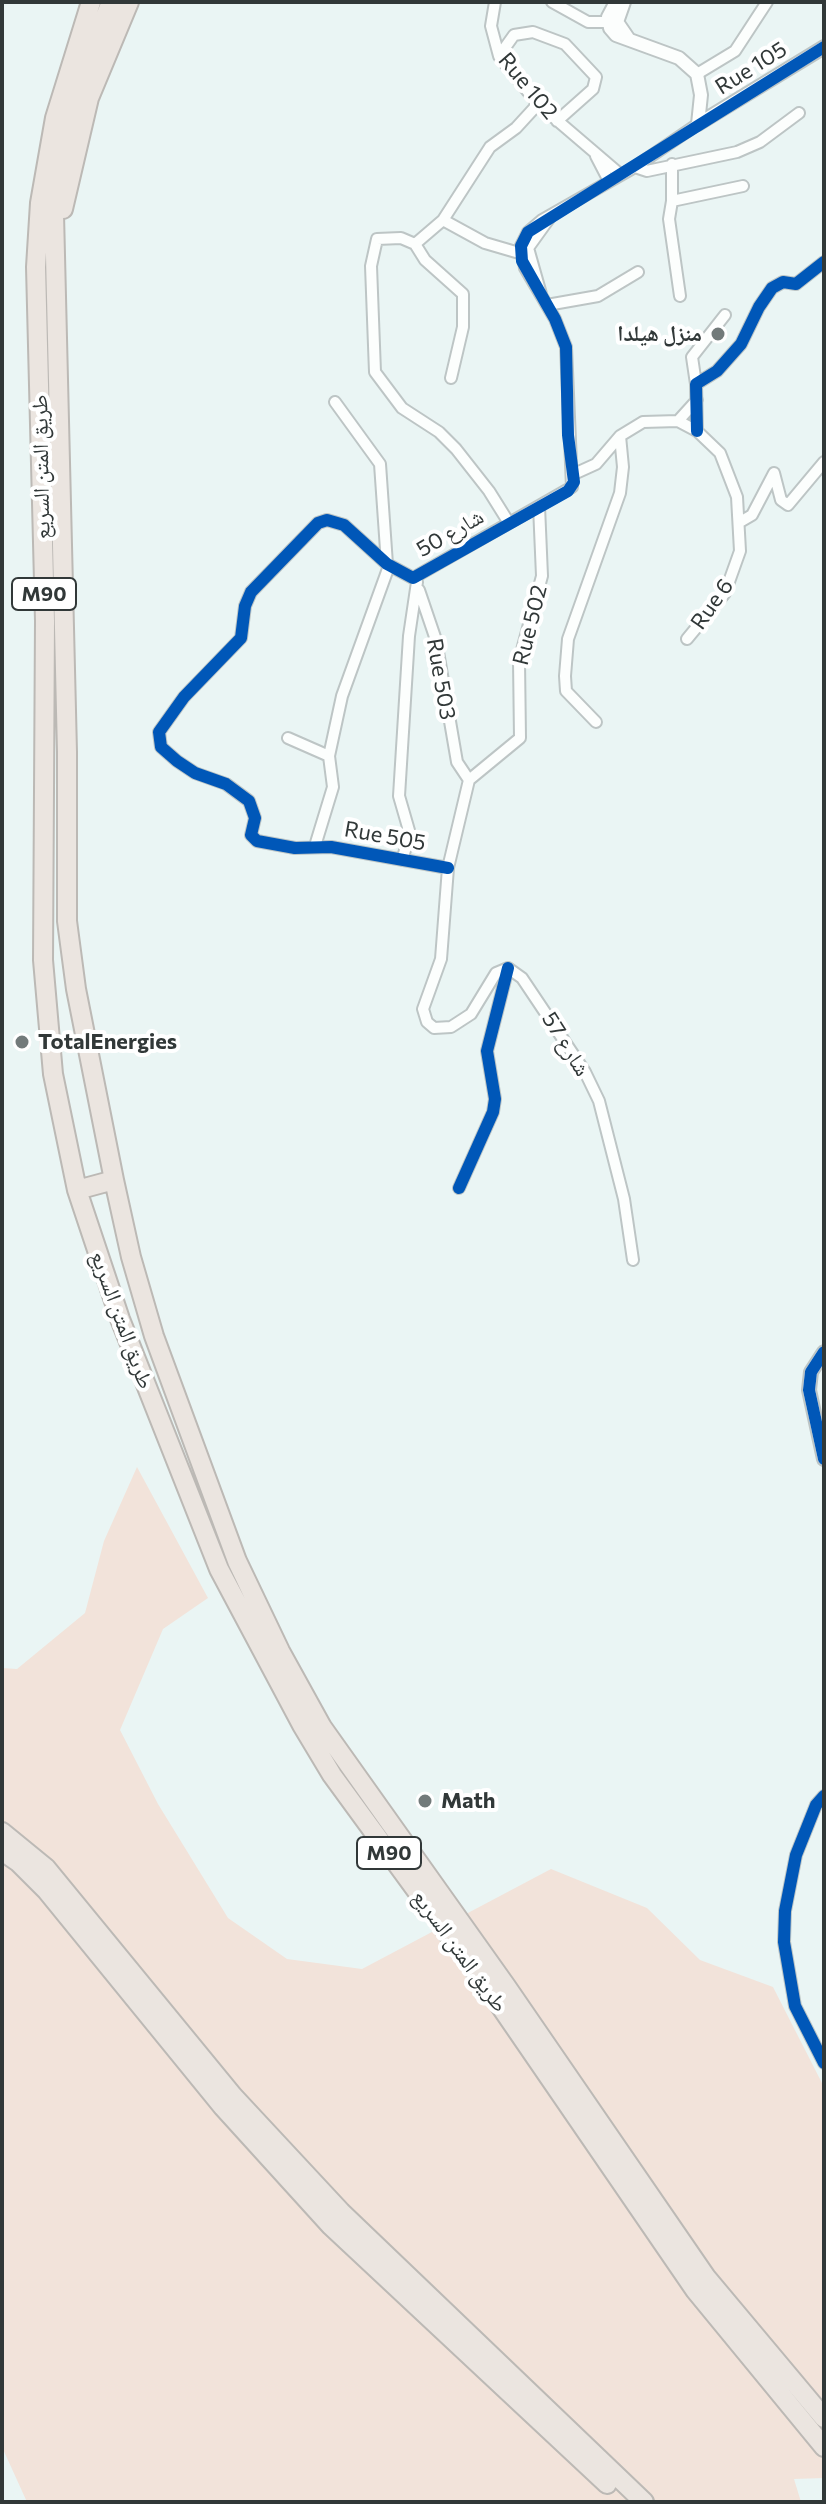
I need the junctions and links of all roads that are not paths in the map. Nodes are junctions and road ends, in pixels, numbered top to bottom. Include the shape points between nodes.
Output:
1 (91, 2) edge
2 (111, 2) edge
3 (129, 2) edge
4 (495, 2) edge
5 (552, 2) edge
6 (616, 2) edge
7 (624, 2) edge
8 (767, 2) edge
9 (613, 22) junction
10 (824, 47) edge
11 (499, 56) junction
12 (697, 74) junction
13 (538, 104) junction
14 (799, 113) dead end
15 (557, 121) junction
16 (698, 124) junction
17 (596, 156) junction
18 (672, 164) junction
19 (635, 167) junction
20 (621, 175) junction
21 (609, 181) junction
22 (743, 186) dead end
23 (672, 201) junction
24 (443, 220) junction
25 (55, 239) junction
26 (415, 244) junction
27 (524, 255) junction
28 (824, 262) edge
29 (638, 272) dead end
30 (680, 296) dead end
31 (547, 305) junction
32 (725, 315) dead end
33 (451, 378) dead end
34 (696, 384) junction
35 (697, 400) junction
36 (335, 402) dead end
37 (678, 421) junction
38 (697, 431) junction
39 (620, 436) junction
40 (823, 465) edge
41 (574, 474) junction
42 (539, 506) junction
43 (740, 522) junction
44 (509, 523) junction
45 (388, 565) junction
46 (415, 580) junction
47 (687, 639) dead end
48 (596, 722) dead end
49 (288, 738) dead end
50 (329, 756) junction
51 (469, 780) junction
52 (315, 846) junction
53 (402, 860) junction
54 (448, 868) junction
55 (508, 968) junction
56 (114, 1180) junction
57 (459, 1188) dead end
58 (77, 1190) junction
59 (633, 1260) dead end
60 (824, 1352) edge
61 (824, 1459) edge
62 (824, 1796) edge
63 (824, 1821) edge
64 (809, 1822) junction
65 (2, 1832) edge
66 (2, 1851) edge
67 (99, 1946) junction
68 (824, 2063) edge
69 (824, 2418) edge
70 (824, 2447) edge
71 (627, 2502) edge
72 (644, 2502) edge

1 - 58 highway, طريق المتن السريع / M90 via 55,118 40,203 36,267 45,621 43,960 53,1074
2 - 25 highway, طريق المتن السريع / M90 via 66,133
3 - 25 highway via 89,98
4 - 11 street, Rue 102 via 491,26
5 - 9 street via 573,17
6 - 9 street
7 - 9 street
8 - 12 street via 735,51
9 - 12 street via 630,40 679,58
10 - 16 street, Rue 105
11 - 13 street, Rue 102
11 - 15 street via 514,35 533,32 565,44 596,77 593,89
12 - 16 street
13 - 15 street, Rue 102
13 - 24 street via 490,147
14 - 18 street via 748,148
15 - 17 street, Rue 102
16 - 19 street
17 - 20 street, Rue 102
17 - 21 street, Rue 102
18 - 19 street via 647,171
18 - 23 street
19 - 20 street
20 - 21 street
21 - 27 street via 551,216
22 - 23 street
23 - 30 street via 670,227
24 - 26 street
24 - 27 street via 485,243
25 - 56 highway, طريق المتن السريع / M90 via 67,921
26 - 33 street via 463,294 463,327
26 - 44 street via 388,237 377,239 375,245 370,284 375,372 402,408 456,449
27 - 31 street
28 - 34 street via 796,284 783,282 772,288 741,344 717,371
29 - 31 street via 598,296
31 - 41 street via 566,347
32 - 34 street via 692,357
34 - 35 street
35 - 37 street
35 - 38 street
36 - 45 street via 380,464
37 - 38 street
37 - 39 street via 643,422
38 - 43 street, Rue 6 via 728,466
39 - 41 street, شارع 50 via 596,464
39 - 48 street via 623,467 617,506 568,639 565,666 566,691
40 - 43 street via 788,505 781,500 774,473 752,515
41 - 42 street, شارع 50 via 568,491
42 - 44 street, شارع 50
42 - 51 street, Rue 502 via 542,576 522,641 520,738
43 - 47 street, Rue 6 via 732,580
44 - 46 street, شارع 50
45 - 46 street, شارع 50
45 - 50 street, Rue 505 via 342,696
45 - 52 street, شارع 50 via 344,525 327,520 308,529 245,606 241,638 159,732 161,747 195,773 226,784 249,801 255,812 253,838 295,848
46 - 51 street, Rue 503 via 436,640 457,762
46 - 53 street via 399,796 410,834
49 - 50 street
50 - 52 street, Rue 505 via 333,787
51 - 54 street
52 - 53 street, Rue 505
53 - 54 street, Rue 505
54 - 55 street via 441,959 424,1002 427,1022 434,1028 451,1027 471,1014 496,973
55 - 57 street via 487,1051 493,1112
55 - 59 street, شارع 57 via 522,978 551,1019 599,1101
56 - 58 highway
56 - 69 highway, طريق المتن السريع / M90 via 154,1336 237,1561 300,1689 353,1774 706,2277
58 - 70 highway, طريق المتن السريع / M90 via 120,1319 219,1569 302,1725 695,2290
60 - 61 street via 811,1372 809,1390
62 - 64 street
63 - 64 street
64 - 68 street via 790,1883 784,1942 795,2006
65 - 67 highway via 46,1868
66 - 67 highway
67 - 71 highway via 223,2107 331,2226
67 - 72 highway via 341,2212

